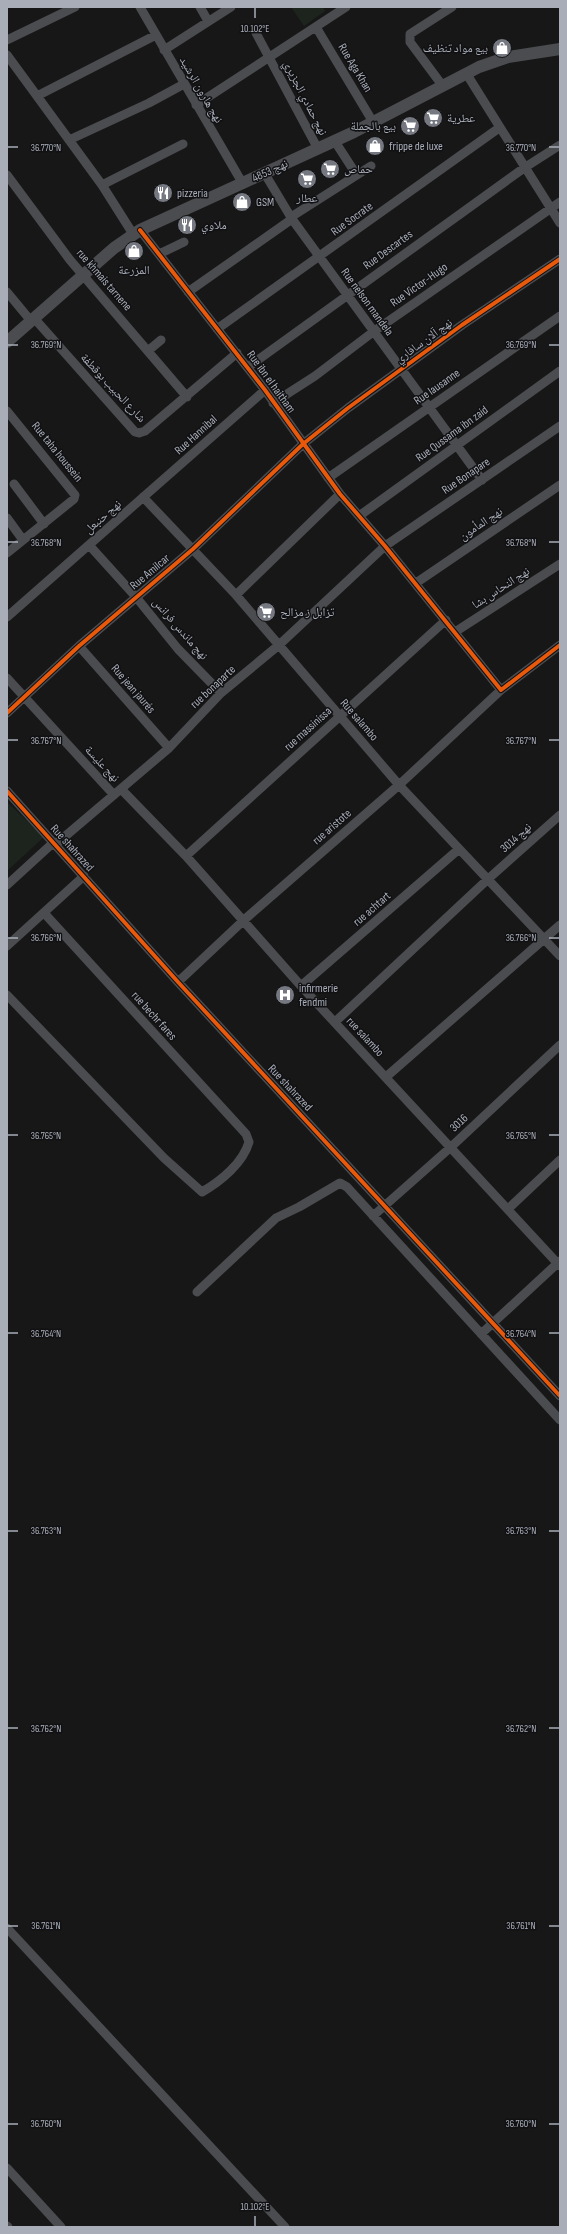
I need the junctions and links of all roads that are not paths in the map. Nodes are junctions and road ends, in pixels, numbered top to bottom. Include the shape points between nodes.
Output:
1 (75, 7) edge
2 (140, 7) edge
3 (200, 7) edge
4 (230, 7) edge
5 (346, 7) edge
6 (452, 7) edge
7 (208, 21) junction
8 (316, 27) junction
9 (256, 33) dead end
10 (156, 35) junction
11 (7, 40) edge
12 (560, 49) edge
13 (164, 50) junction
14 (7, 55) edge
15 (270, 57) junction
16 (466, 73) junction
17 (184, 84) junction
18 (442, 85) junction
19 (37, 96) junction
20 (196, 105) junction
21 (373, 122) junction
22 (499, 128) junction
23 (69, 140) junction
24 (334, 140) junction
25 (184, 144) dead end
26 (560, 144) edge
27 (318, 149) junction
28 (371, 166) dead end
29 (524, 168) junction
30 (265, 174) junction
31 (356, 174) junction
32 (7, 175) edge
33 (243, 184) junction
34 (102, 185) junction
35 (560, 202) edge
36 (550, 208) junction
37 (291, 218) junction
38 (560, 223) edge
39 (137, 232) junction
40 (184, 242) dead end
41 (159, 254) junction
42 (319, 257) junction
43 (560, 258) edge
44 (83, 274) junction
45 (7, 292) edge
46 (188, 292) junction
47 (347, 295) junction
48 (560, 316) edge
49 (32, 319) junction
50 (218, 329) junction
51 (374, 332) junction
52 (161, 340) dead end
53 (7, 342) edge
54 (149, 350) junction
55 (237, 353) junction
56 (248, 367) junction
57 (401, 370) junction
58 (560, 371) edge
59 (265, 390) junction
60 (187, 397) junction
61 (274, 403) junction
62 (428, 408) junction
63 (7, 411) edge
64 (560, 426) edge
65 (303, 444) junction
66 (456, 446) junction
67 (328, 478) junction
68 (482, 480) junction
69 (14, 484) dead end
70 (560, 485) edge
71 (340, 494) junction
72 (143, 497) junction
73 (359, 516) junction
74 (7, 518) edge
75 (44, 524) junction
76 (23, 540) junction
77 (89, 545) junction
78 (385, 546) junction
79 (193, 549) junction
80 (7, 553) edge
81 (560, 564) edge
82 (416, 583) junction
83 (236, 595) junction
84 (136, 597) junction
85 (7, 617) edge
86 (446, 620) junction
87 (455, 632) junction
88 (279, 645) junction
89 (560, 645) edge
90 (79, 646) junction
91 (7, 678) edge
92 (501, 690) junction
93 (221, 693) junction
94 (23, 697) junction
95 (7, 713) edge
96 (340, 716) junction
97 (169, 748) junction
98 (399, 785) junction
99 (7, 791) edge
100 (118, 792) junction
101 (560, 815) edge
102 (55, 843) junction
103 (459, 849) junction
104 (186, 856) junction
105 (84, 876) junction
106 (487, 880) junction
107 (7, 885) edge
108 (45, 914) junction
109 (244, 920) junction
110 (560, 924) edge
111 (544, 939) junction
112 (7, 946) edge
113 (560, 956) edge
114 (178, 982) junction
115 (301, 986) junction
116 (7, 995) edge
117 (335, 1022) junction
118 (560, 1045) edge
119 (386, 1077) junction
120 (451, 1147) junction
121 (560, 1160) edge
122 (385, 1206) junction
123 (508, 1209) junction
124 (373, 1216) junction
125 (559, 1264) edge
126 (197, 1292) dead end
127 (493, 1323) junction
128 (481, 1334) junction
129 (560, 1396) edge
130 (560, 1420) edge
131 (7, 1928) edge
132 (7, 2168) edge
133 (61, 2227) edge
134 (285, 2227) edge

1 - 11 street
2 - 10 street, نهج هارون الرشيد
3 - 7 street
4 - 7 street
5 - 8 street
6 - 18 street via 410,34 409,38
7 - 13 street
8 - 15 street
8 - 21 street, Rue Aga Khan
9 - 15 street, نهج حمادي الجزيري
10 - 13 street, نهج هارون الرشيد
10 - 19 street
12 - 16 street, نهج 4853 via 508,58
13 - 17 street, نهج هارون الرشيد
14 - 19 street, Rue ibn el haitham
15 - 20 street
15 - 27 street, نهج حمادي الجزيري
16 - 18 street, نهج 4853
16 - 22 street
17 - 20 street, نهج هارون الرشيد
17 - 23 street
18 - 21 street, نهج 4853
19 - 23 street, Rue ibn el haitham
20 - 33 street, نهج هارون الرشيد
21 - 24 street, نهج 4853
22 - 29 street
22 - 42 street, Rue Socrate
23 - 34 street, Rue ibn el haitham
24 - 27 street, نهج 4853
24 - 31 street
25 - 34 street
26 - 29 street, Rue Descartes
27 - 30 street, نهج 4853
28 - 31 street
29 - 36 street
29 - 47 street, Rue Descartes
30 - 33 street, نهج 4853
30 - 37 street, Rue nelson mandela
31 - 37 street
32 - 44 street, rue khmais tarnene
33 - 39 street, نهج 4853
34 - 39 street, Rue ibn el haitham
35 - 36 street, Rue Victor-Hugo
36 - 38 street
36 - 51 street, Rue Victor-Hugo
37 - 42 street, Rue nelson mandela
37 - 46 street
39 - 41 street, Rue ibn el haitham
39 - 44 street, نهج 4853
40 - 41 street
41 - 46 street, Rue ibn el haitham
42 - 47 street, Rue nelson mandela
42 - 50 street, Rue Socrate
43 - 57 street, نهج آلان سافاري
44 - 49 street, نهج 4853
44 - 54 street, rue khmais tarnene
45 - 49 street
46 - 50 street, Rue ibn el haitham
47 - 51 street, Rue nelson mandela
47 - 56 street, Rue Descartes
48 - 62 street, Rue lausanne
49 - 53 street, نهج 4853
49 - 60 street, شارع الحبيب بوقطفة via 135,432 145,431
50 - 55 street, Rue ibn el haitham
51 - 57 street, Rue nelson mandela
51 - 61 street, Rue Victor-Hugo
52 - 54 street
54 - 60 street, rue khmais tarnene
55 - 56 street, Rue ibn el haitham
55 - 60 street, شارع الحبيب بوقطفة
56 - 59 street, Rue ibn el haitham
57 - 62 street, Rue nelson mandela
57 - 65 street, نهج آلان سافاري
58 - 66 street, Rue Qussama ibn zaid
59 - 61 street, Rue ibn el haitham
59 - 72 street, Rue Hannibal
61 - 65 street, Rue ibn el haitham
62 - 66 street, Rue nelson mandela
62 - 67 street, Rue lausanne
63 - 75 street, Rue taha houssein via 75,495 74,499
64 - 68 street, Rue Bonapare
65 - 67 street, Rue ibn el haitham
65 - 79 street, Rue Amilcar
66 - 68 street, Rue nelson mandela
66 - 73 street, Rue Qussama ibn zaid
67 - 71 street, Rue ibn el haitham
68 - 78 street, Rue Bonapare
69 - 75 street
70 - 82 street, نهج المأمون
71 - 73 street, Rue ibn el haitham
71 - 83 street
72 - 77 street, نهج حنبعل
72 - 79 street, Rue salambo
73 - 78 street, Rue ibn el haitham
74 - 76 street
75 - 76 street, Rue taha houssein
76 - 80 street, Rue taha houssein
77 - 84 street, نهج ماندس فرانس
77 - 85 street, نهج حنبعل
78 - 82 street, Rue ibn el haitham
78 - 88 street, rue bonaparte
79 - 83 street, Rue salambo
79 - 84 street, Rue Amilcar
81 - 87 street, نهج النحاس بشا
82 - 86 street, Rue ibn el haitham
83 - 88 street, Rue salambo
84 - 90 street, Rue Amilcar
84 - 93 street, نهج ماندس فرانس via 178,649
86 - 87 street, Rue ibn el haitham
86 - 96 street, rue massinissa
87 - 92 street, Rue ibn el haitham
88 - 93 street, rue bonaparte
88 - 96 street, Rue salambo
89 - 92 street, rue aristote
90 - 94 street, Rue Amilcar
90 - 97 street, Rue jean jaurés
91 - 94 street, نهج عليسة
92 - 98 street, rue aristote
93 - 97 street, rue bonaparte
94 - 95 street, Rue Amilcar
94 - 100 street, نهج عليسة
96 - 98 street, Rue salambo
96 - 104 street, rue massinissa
97 - 100 street, rue bonaparte
98 - 103 street, Rue salambo
98 - 109 street, rue aristote
99 - 102 street, Rue shahrazed
100 - 102 street, rue bonaparte
100 - 104 street, rue salambo
101 - 106 street, نهج 3014
102 - 105 street, Rue shahrazed
102 - 107 street, rue bonaparte
103 - 106 street, Rue salambo
103 - 115 street, rue achtart
104 - 109 street, rue salambo
105 - 108 street
105 - 114 street, Rue shahrazed
106 - 111 street, Rue salambo
106 - 117 street, نهج 3014
108 - 112 street
108 - 116 street, rue bechr fares via 246,1134 250,1142 241,1160 214,1185 202,1192 164,1158
109 - 114 street, rue aristote
109 - 115 street, rue salambo
110 - 111 street
111 - 113 street, Rue salambo
111 - 119 street
114 - 122 street, Rue shahrazed
115 - 117 street, rue salambo
117 - 119 street, rue salambo
118 - 120 street, 3016
119 - 120 street, rue salambo
120 - 122 street, 3016
120 - 123 street, rue salambo
121 - 123 street
122 - 124 street, 3016
122 - 127 street, Rue shahrazed
123 - 125 street, rue salambo
124 - 126 street via 347,1187 340,1183 333,1186 276,1218
124 - 128 street
125 - 127 street
127 - 128 street
127 - 129 street, Rue shahrazed
128 - 130 street
131 - 134 street
132 - 133 street

